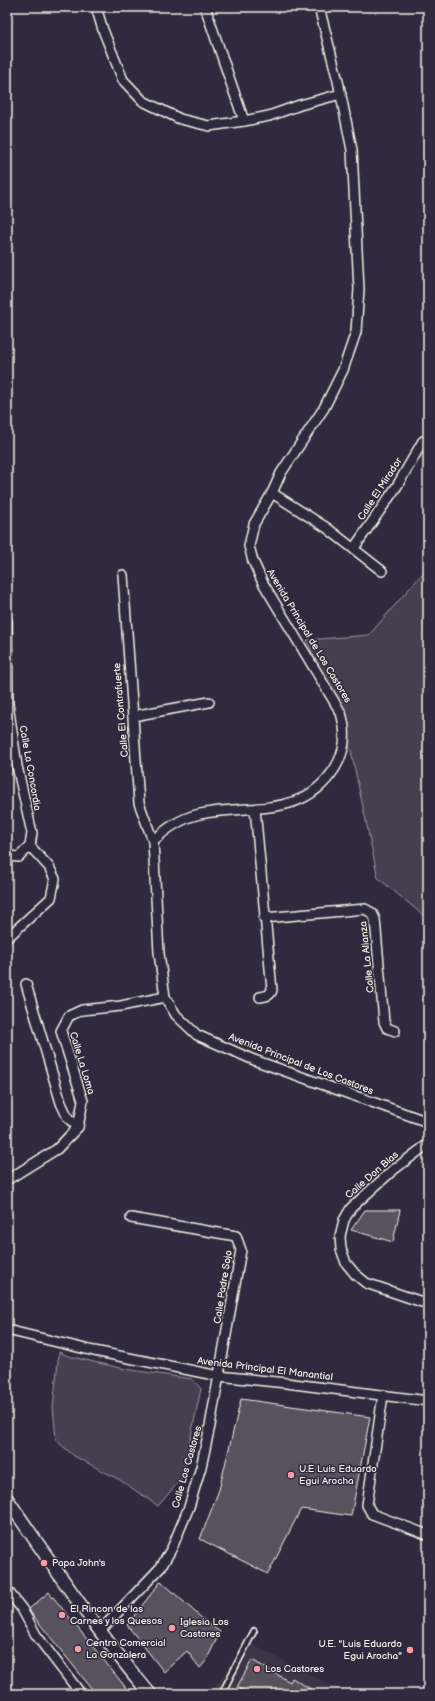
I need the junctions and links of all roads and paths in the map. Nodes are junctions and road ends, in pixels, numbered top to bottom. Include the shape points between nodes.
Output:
1 (96, 7) edge
2 (205, 7) edge
3 (319, 7) edge
4 (340, 94) junction
5 (244, 121) junction
6 (423, 441) dead end
7 (272, 493) junction
8 (354, 548) junction
9 (382, 571) dead end
10 (123, 575) dead end
11 (7, 620) edge
12 (209, 702) dead end
13 (133, 716) junction
14 (255, 809) junction
15 (153, 841) junction
16 (30, 846) junction
17 (7, 856) edge
18 (264, 918) junction
19 (7, 938) edge
20 (26, 984) dead end
21 (165, 997) junction
22 (260, 997) dead end
23 (395, 1031) dead end
24 (428, 1122) edge
25 (78, 1127) junction
26 (428, 1144) edge
27 (7, 1180) edge
28 (132, 1218) dead end
29 (422, 1302) dead end
30 (7, 1330) edge
31 (219, 1376) junction
32 (384, 1395) junction
33 (428, 1401) edge
34 (7, 1499) edge
35 (428, 1535) edge
36 (7, 1590) edge
37 (100, 1631) junction
38 (254, 1631) dead end
39 (81, 1694) edge
40 (150, 1694) edge
41 (229, 1694) edge

1 - 5 street via 123,80 143,101 180,118 209,126
2 - 5 street
3 - 4 street, Avenida Principal de Los Castores
4 - 5 street
4 - 7 street, Avenida Principal de Los Castores via 352,150 359,289 356,332 343,370 324,408 281,473
6 - 8 street, Calle El Mirador via 397,486
7 - 8 street
7 - 14 street, Avenida Principal de Los Castores via 254,524 249,546 253,561 282,616 341,713 346,728 341,759 327,781 301,800
8 - 9 street
10 - 13 street, Calle El Contrafuerte
11 - 16 street, Calle La Concordia via 8,704 17,766 32,833
12 - 13 street
13 - 15 street, Calle El Contrafuerte via 139,803
14 - 15 street, Avenida Principal de Los Castores via 200,814 185,818 171,825
14 - 18 street
15 - 21 street, Avenida Principal de Los Castores via 159,953
16 - 17 street via 19,857
16 - 19 street via 49,867 55,880 51,898
18 - 22 street via 272,990 270,994
18 - 23 street, Calle La Alianza via 365,908 372,913 384,1022 387,1028
20 - 25 street via 61,1103 68,1118
21 - 24 street, Avenida Principal de Los Castores via 176,1015 197,1035 254,1060
21 - 25 street, Calle La Loma via 121,1006 82,1010 68,1016 61,1031 83,1101
25 - 27 street via 57,1149
26 - 29 street, Calle Don Blas via 392,1171 351,1208 344,1220 340,1236 346,1263 366,1283
28 - 31 street, Calle Padre Sojo via 236,1236 241,1250
30 - 31 street, Avenida Principal El Manantial via 94,1351
31 - 32 street, Avenida Principal El Manantial
31 - 37 street, Calle Los Castores via 201,1468 189,1507 161,1567
32 - 33 street, Avenida Principal El Manantial
32 - 35 street via 367,1505 372,1514
34 - 37 street
36 - 39 street via 22,1609 36,1635
37 - 40 street
38 - 41 lane via 224,1689

